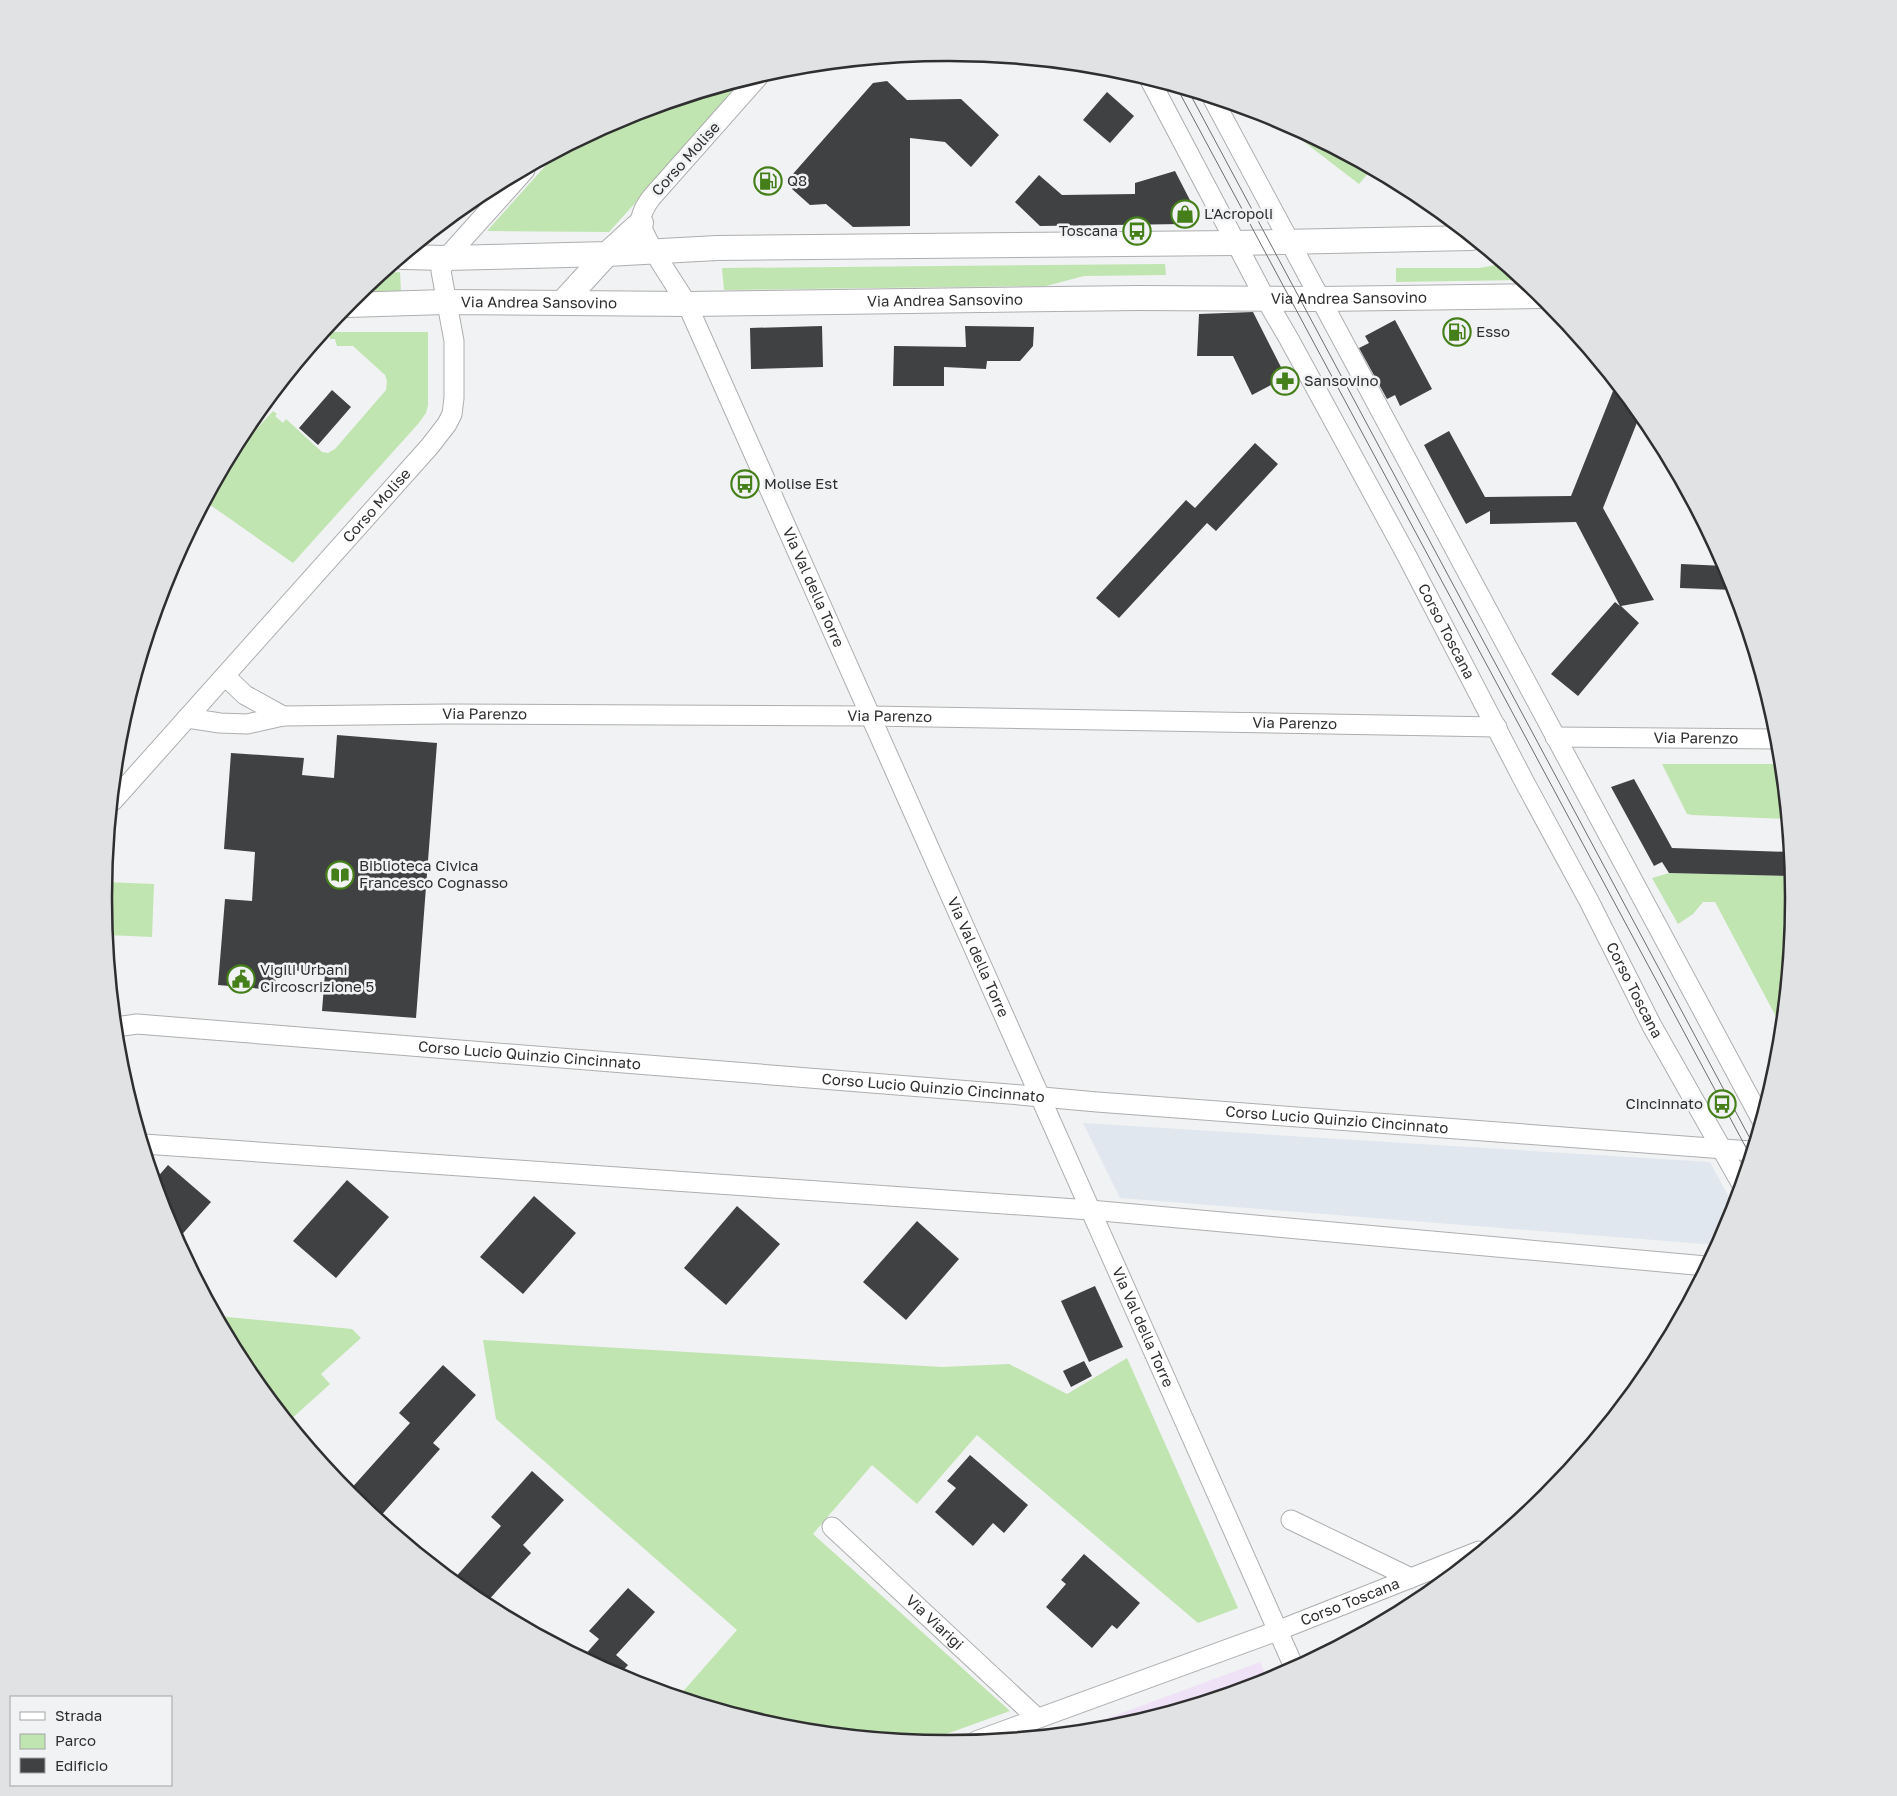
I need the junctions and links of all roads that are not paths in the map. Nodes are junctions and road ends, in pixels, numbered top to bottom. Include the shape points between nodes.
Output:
1 (751, 85) edge
2 (1154, 87) edge
3 (1217, 106) edge
4 (512, 184) edge
5 (641, 223) junction
6 (1463, 238) edge
7 (1289, 241) junction
8 (1235, 243) junction
9 (654, 251) junction
10 (606, 254) junction
11 (411, 257) edge
12 (446, 258) junction
13 (1529, 296) edge
14 (1265, 298) junction
15 (1321, 299) junction
16 (445, 302) junction
17 (564, 302) junction
18 (687, 304) junction
19 (358, 305) edge
20 (225, 676) junction
21 (283, 716) junction
22 (870, 716) junction
23 (186, 718) junction
24 (1497, 727) junction
25 (1555, 737) junction
26 (1770, 739) edge
27 (118, 795) edge
28 (122, 1026) edge
29 (1040, 1098) junction
30 (1758, 1113) edge
31 (149, 1144) edge
32 (1722, 1150) junction
33 (1746, 1151) edge
34 (1737, 1177) edge
35 (1090, 1210) junction
36 (1700, 1265) edge
37 (1291, 1520) dead end
38 (832, 1528) dead end
39 (1464, 1557) edge
40 (1411, 1578) junction
41 (1277, 1631) junction
42 (1291, 1661) edge
43 (1037, 1718) junction
44 (997, 1733) edge

1 - 5 street, Corso Molise via 651,198
2 - 8 street, Corso Toscana
3 - 7 street
4 - 12 street
5 - 9 street
5 - 10 main road
6 - 7 main road
7 - 8 main road
7 - 15 street
8 - 9 main road
8 - 14 street, Corso Toscana
9 - 10 main road
9 - 18 street, Via Val della Torre
10 - 12 main road
10 - 17 main road
11 - 12 main road
12 - 16 street, Corso Molise via 441,271
13 - 15 main road, Via Andrea Sansovino
14 - 15 main road, Via Andrea Sansovino
14 - 18 main road, Via Andrea Sansovino
14 - 24 street, Corso Toscana via 1408,556
15 - 25 street
16 - 17 main road, Via Andrea Sansovino
16 - 19 main road, Via Andrea Sansovino
16 - 20 street, Corso Molise via 454,341 454,398 447,424
17 - 18 main road, Via Andrea Sansovino
18 - 22 street, Via Val della Torre
20 - 21 street, Via Parenzo via 245,695
20 - 23 street, Corso Molise
21 - 22 street, Via Parenzo
21 - 23 street, Via Parenzo via 247,724
22 - 24 street, Via Parenzo
22 - 29 street, Via Val della Torre
23 - 27 street, Corso Molise
24 - 32 street, Corso Toscana via 1652,1026
25 - 26 street, Via Parenzo
25 - 30 street
28 - 29 street, Corso Lucio Quinzio Cincinnato via 137,1024
29 - 32 street, Corso Lucio Quinzio Cincinnato
29 - 35 street, Via Val della Torre
31 - 35 street
32 - 33 street, Corso Lucio Quinzio Cincinnato
32 - 34 street, Corso Toscana
35 - 36 street
35 - 41 street, Via Val della Torre
37 - 40 street
38 - 43 street, Via Viarigi
39 - 40 street, Corso Toscana
40 - 41 street, Corso Toscana
41 - 42 street, Via Val della Torre
41 - 43 street, Corso Toscana
43 - 44 street, Corso Toscana

